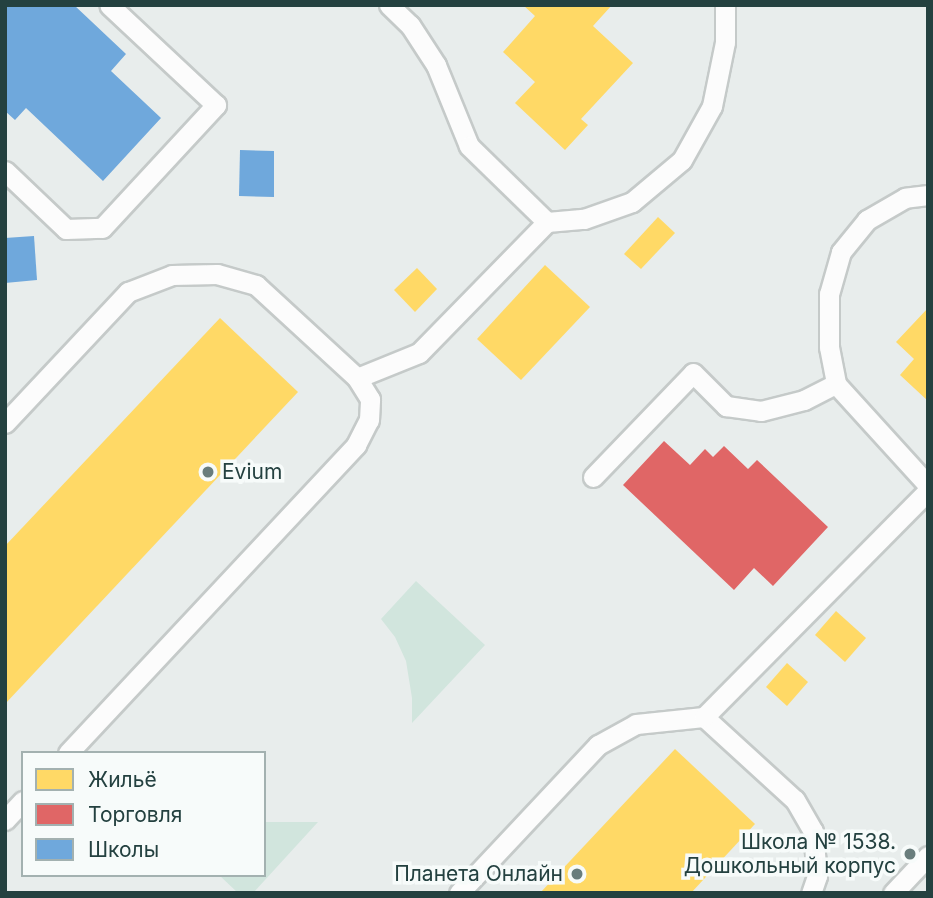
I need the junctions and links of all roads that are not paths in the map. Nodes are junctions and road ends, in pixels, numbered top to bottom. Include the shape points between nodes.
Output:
1 (109, 5) edge
2 (389, 5) edge
3 (725, 5) edge
4 (5, 171) edge
5 (928, 195) edge
6 (547, 222) junction
7 (357, 378) junction
8 (836, 384) junction
9 (5, 423) edge
10 (593, 477) dead end
11 (928, 488) edge
12 (704, 717) junction
13 (70, 751) edge
14 (21, 803) edge
15 (5, 820) edge
16 (928, 856) edge
17 (459, 893) edge
18 (811, 893) edge
19 (893, 893) edge

1 - 4 lane via 216,105 102,228 66,229
2 - 6 lane via 410,26 436,65 469,146
3 - 6 lane via 725,42 712,106 682,160 632,202 584,219
5 - 8 lane via 905,198 867,220 841,252 829,294 829,347
6 - 7 lane via 419,354
7 - 9 lane via 256,285 217,274 172,275 128,292
7 - 13 lane via 370,399 369,420 356,445
8 - 10 lane via 804,400 761,411 726,406 693,373
8 - 11 lane
11 - 12 lane
12 - 17 lane via 636,724 598,745
12 - 18 lane via 795,800 813,831 817,876
14 - 15 lane
16 - 19 lane

